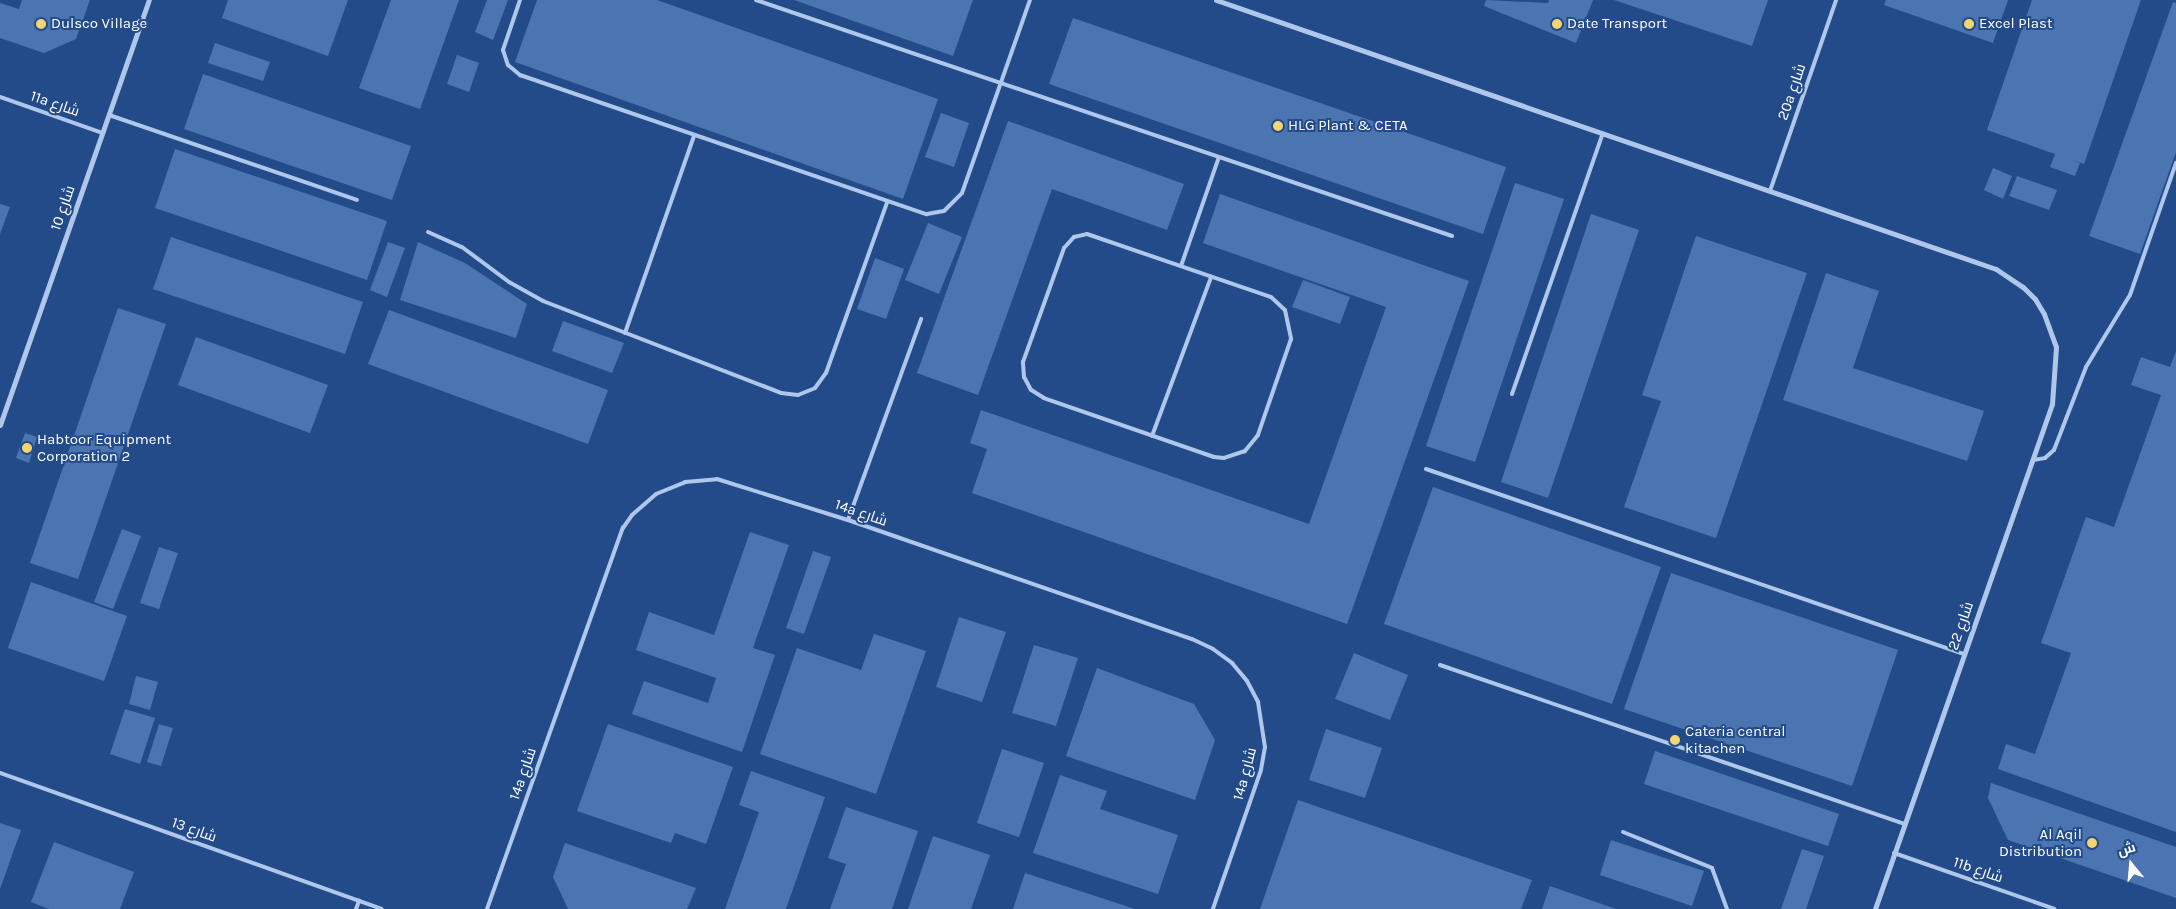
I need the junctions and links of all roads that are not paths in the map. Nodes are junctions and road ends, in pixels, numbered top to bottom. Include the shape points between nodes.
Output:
1 (149, 0) edge
2 (520, 0) edge
3 (756, 0) edge
4 (1030, 0) edge
5 (1216, 0) edge
6 (1836, 0) edge
7 (1000, 83) junction
8 (0, 97) edge
9 (108, 114) junction
10 (102, 132) junction
11 (1603, 133) junction
12 (694, 136) junction
13 (1219, 157) junction
14 (2176, 163) edge
15 (1770, 191) junction
16 (357, 200) dead end
17 (887, 203) junction
18 (428, 232) dead end
19 (1452, 236) dead end
20 (1180, 266) junction
21 (1211, 276) junction
22 (921, 318) dead end
23 (625, 333) junction
24 (1512, 394) dead end
25 (0, 425) edge
26 (1152, 436) junction
27 (2033, 460) junction
28 (1426, 469) dead end
29 (848, 520) junction
30 (1964, 654) junction
31 (1440, 665) dead end
32 (0, 773) edge
33 (1904, 824) junction
34 (1623, 832) dead end
35 (1894, 853) junction
36 (359, 901) junction
37 (356, 909) edge
38 (381, 909) edge
39 (487, 909) edge
40 (1214, 909) edge
41 (1727, 909) edge
42 (1875, 909) edge
43 (2055, 909) edge

1 - 9 street, شارع 10
2 - 12 lane via 503,50 513,71
3 - 7 lane
4 - 7 lane
5 - 11 street
6 - 15 lane, 20a شارع
7 - 13 lane
7 - 17 lane via 957,200 944,211 927,214
8 - 10 lane, 11a شارع
9 - 10 street, شارع 10
9 - 16 lane
10 - 25 street, شارع 10
11 - 15 street
11 - 24 lane
12 - 17 lane
12 - 23 lane
13 - 19 lane
13 - 20 lane
14 - 27 lane via 2130,295 2086,367 2054,450 2045,458
15 - 27 street, شارع 22 via 1996,269 2035,299 2056,347 2052,404
17 - 23 lane via 826,374 807,392 781,393
18 - 23 lane via 462,247 526,292
20 - 21 lane
20 - 26 lane via 1094,235 1074,238 1064,248 1023,362 1027,384 1037,395
21 - 26 lane
21 - 26 lane via 1271,296 1290,319 1291,339 1258,435 1244,451 1224,458
22 - 29 lane
27 - 30 street, شارع 22
28 - 30 lane
29 - 39 lane, 14a شارع via 716,479 670,486 632,515 617,542
29 - 40 lane, 14a شارع via 1192,639 1232,663 1258,702 1265,747 1261,770
30 - 33 street, شارع 22
31 - 33 lane
32 - 36 lane, شارع 13
33 - 35 street, شارع 22
34 - 41 lane via 1712,868
35 - 42 street, شارع 22
35 - 43 lane, 11b شارع
36 - 37 lane
36 - 38 lane, شارع 13

